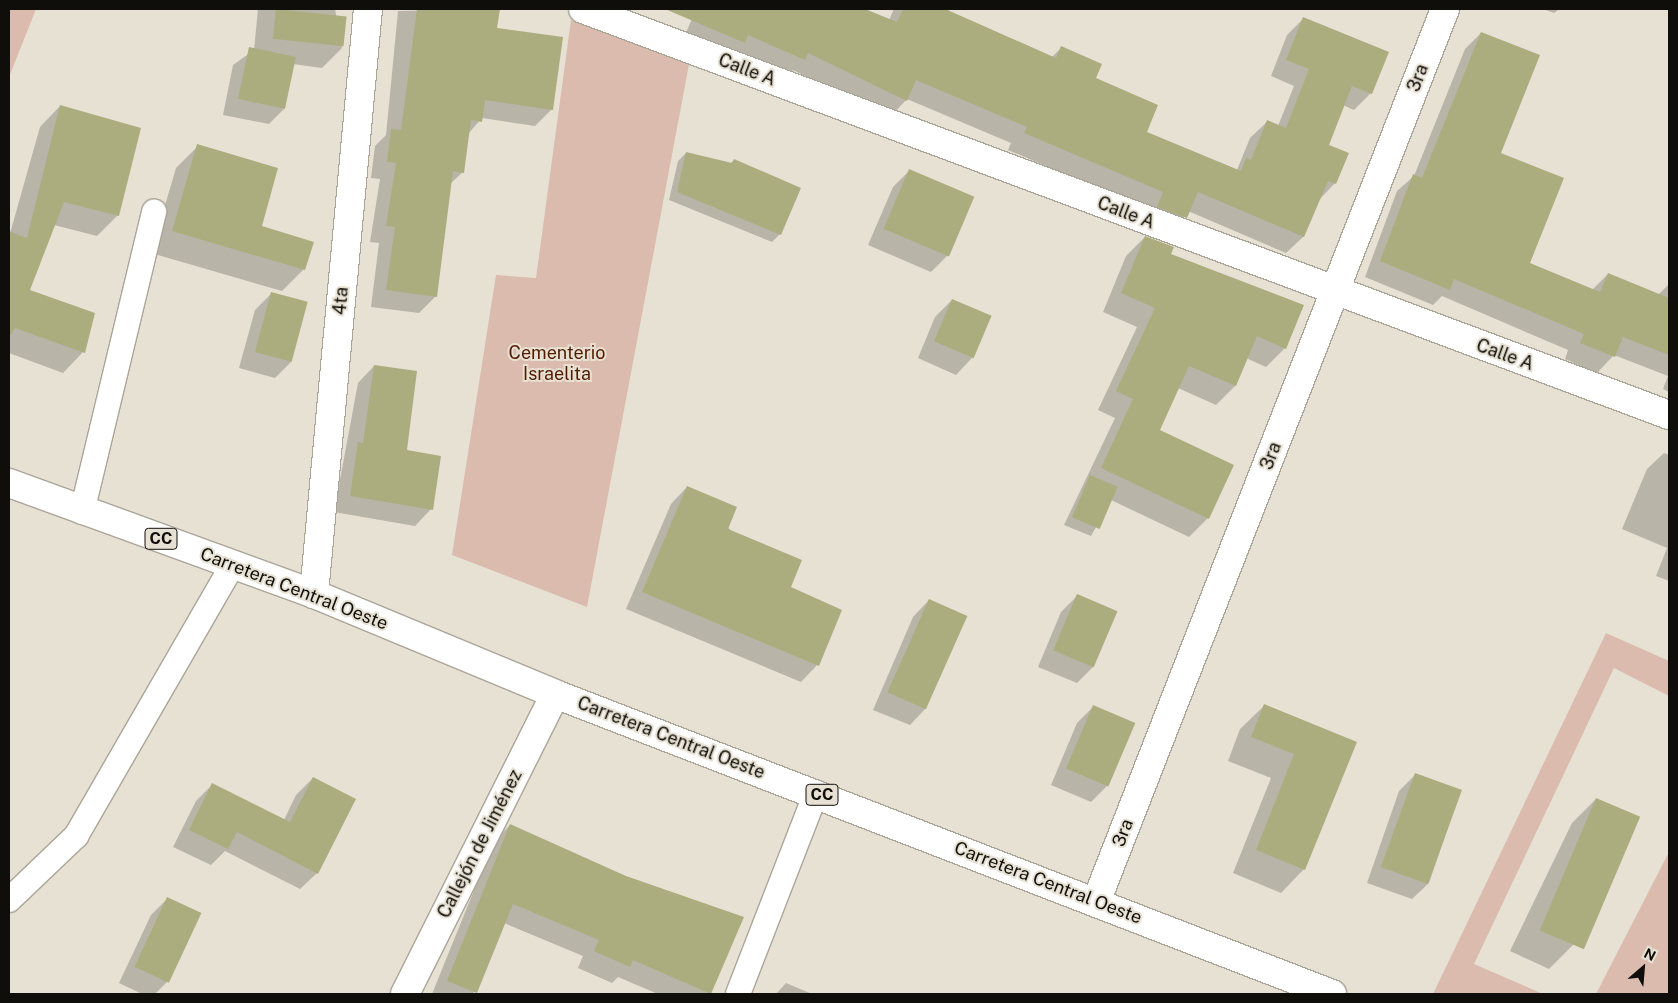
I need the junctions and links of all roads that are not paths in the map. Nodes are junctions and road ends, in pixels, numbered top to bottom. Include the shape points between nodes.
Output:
1 (368, 9) edge
2 (583, 9) edge
3 (1445, 9) edge
4 (154, 211) dead end
5 (1336, 292) junction
6 (1669, 415) edge
7 (9, 483) edge
8 (82, 512) junction
9 (233, 564) junction
10 (314, 594) junction
11 (555, 694) junction
12 (816, 793) junction
13 (9, 900) edge
14 (1096, 902) junction
15 (405, 994) edge
16 (738, 994) edge
17 (1332, 994) edge

1 - 10 street, 4ta
2 - 5 street, Calle A
3 - 5 street, 3ra
4 - 8 lane
5 - 6 street, Calle A
5 - 14 street, 3ra
7 - 8 street, Carretera Central Oeste / CC
8 - 9 street, Carretera Central Oeste / CC
9 - 10 street, Carretera Central Oeste / CC
9 - 13 lane via 76,836
10 - 11 street, Carretera Central Oeste / CC
11 - 12 street, Carretera Central Oeste / CC
11 - 15 street, Callejón de Jiménez
12 - 14 street, Carretera Central Oeste / CC
12 - 16 lane
14 - 17 street, Carretera Central Oeste / CC

